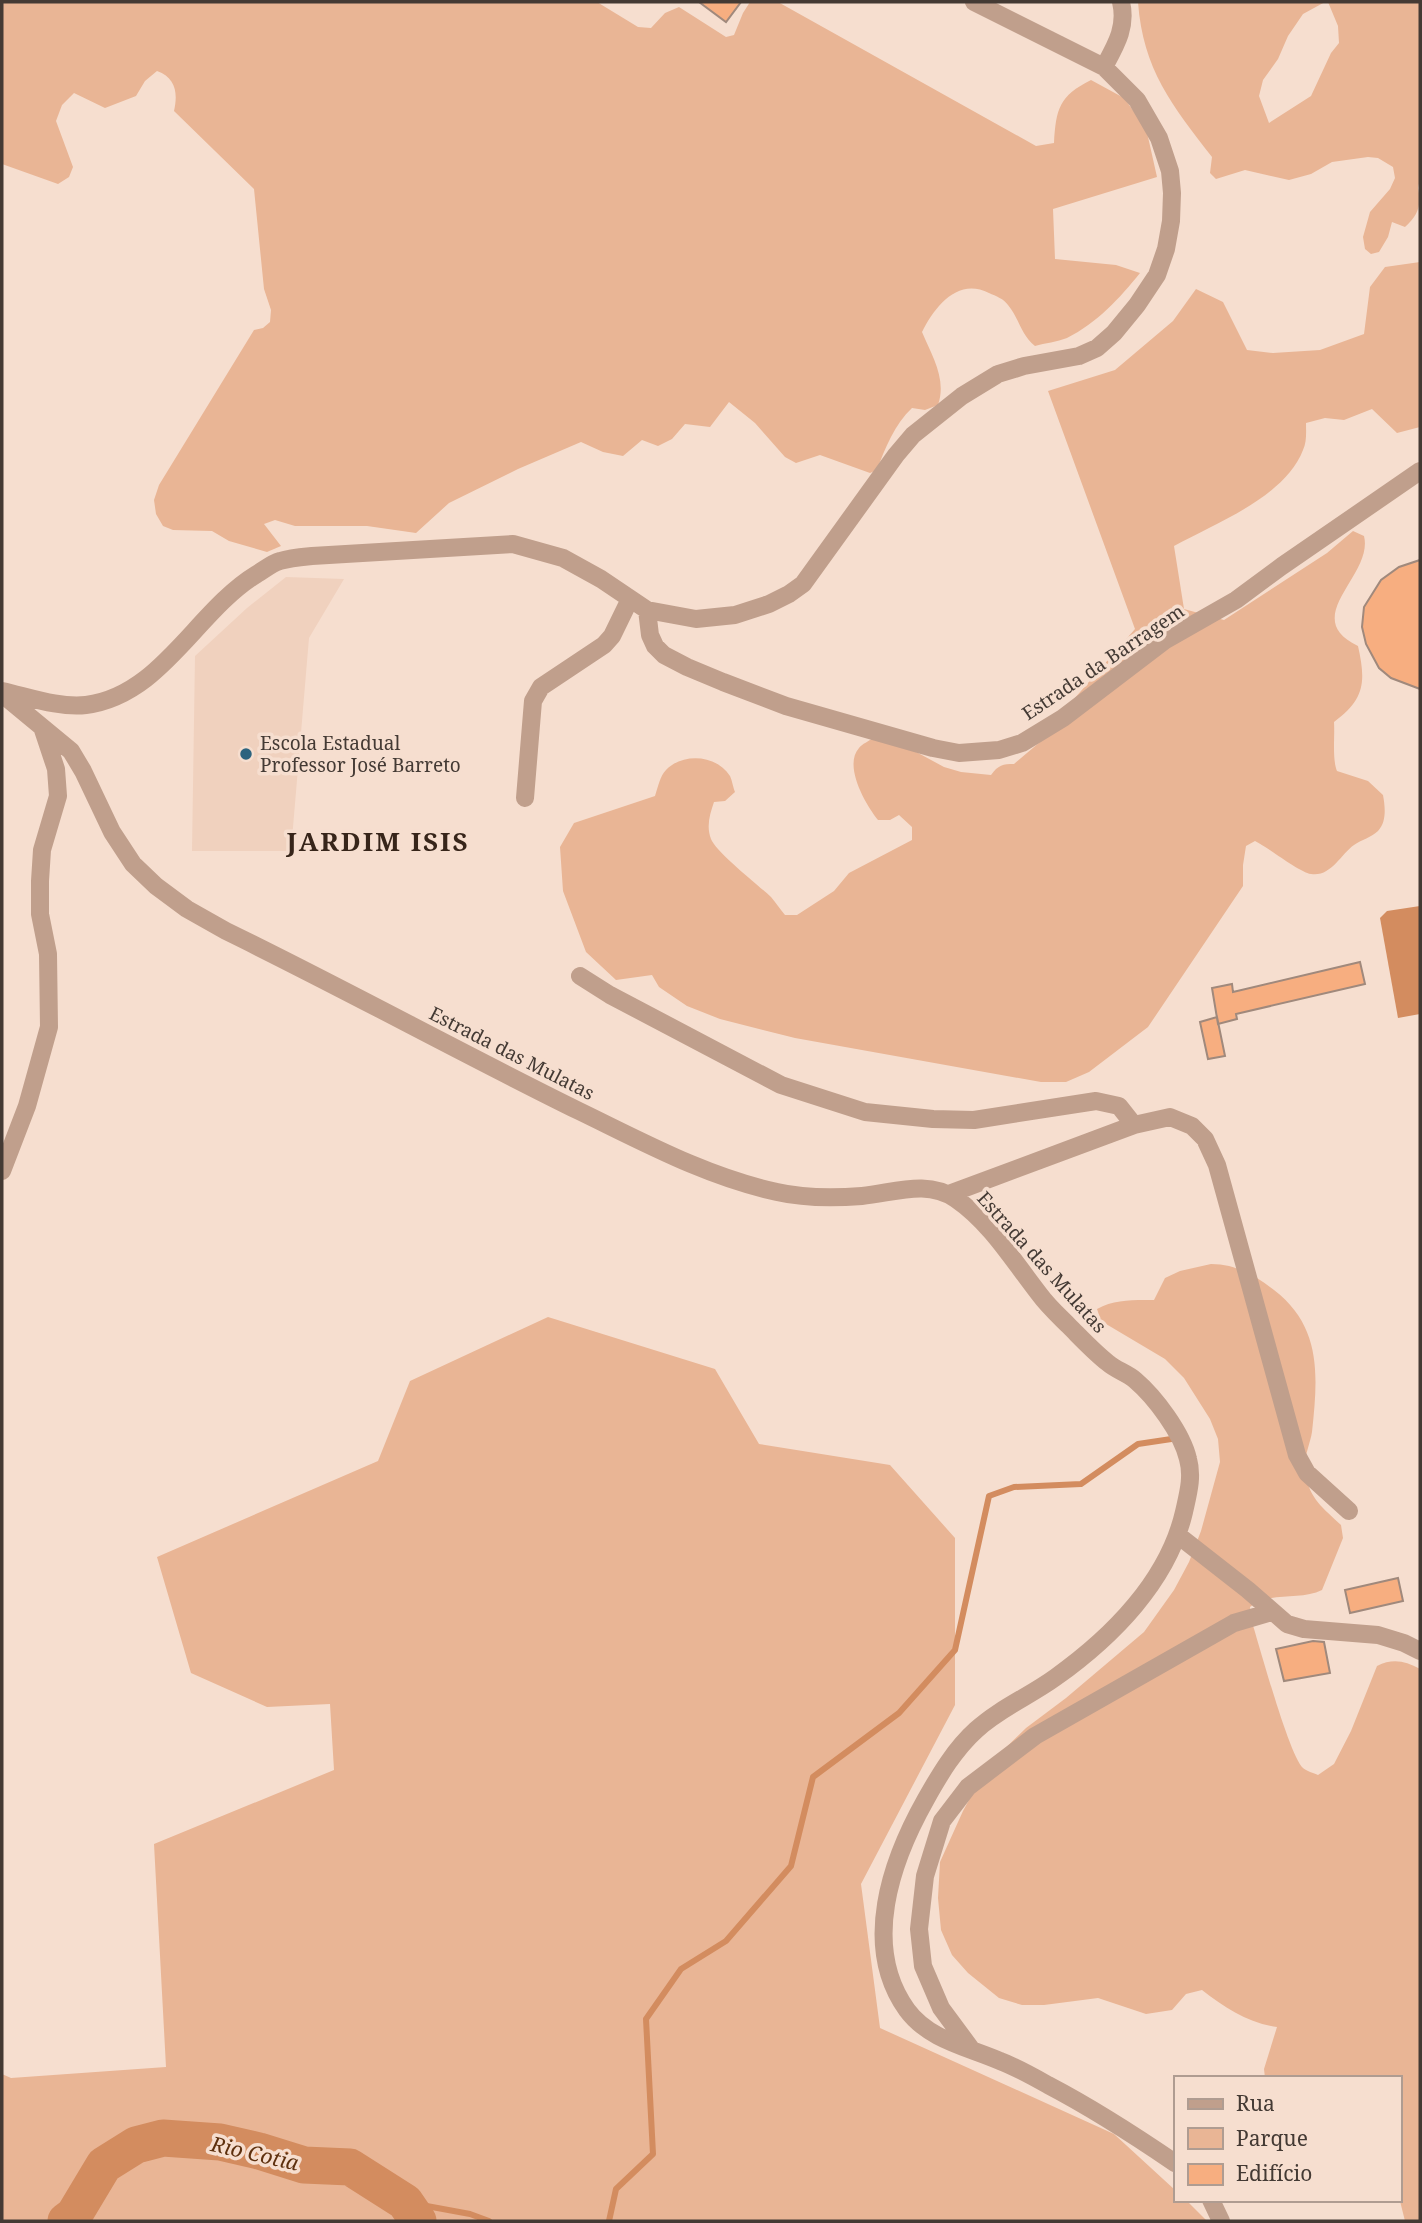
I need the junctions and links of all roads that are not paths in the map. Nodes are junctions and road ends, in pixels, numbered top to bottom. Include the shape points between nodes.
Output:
1 (974, 2) edge
2 (1121, 2) edge
3 (1104, 66) junction
4 (1420, 471) edge
5 (630, 599) junction
6 (647, 610) junction
7 (2, 692) edge
8 (43, 730) junction
9 (525, 798) dead end
10 (579, 975) dead end
11 (1134, 1125) junction
12 (2, 1171) edge
13 (950, 1194) junction
14 (1349, 1511) dead end
15 (1179, 1536) junction
16 (1272, 1612) junction
17 (1420, 1651) edge
18 (972, 2050) junction
19 (1174, 2162) edge
20 (1212, 2202) edge
21 (1221, 2221) edge

1 - 3 street
2 - 3 street via 1121,36
3 - 6 street via 1137,100 1160,138 1172,193 1170,230 1157,275 1114,333 1079,356 998,374 933,418 896,455 817,568 789,594 735,615 696,620
4 - 6 street, Estrada da Barragem via 1236,600 1164,641 1063,718 1022,743 999,750 959,753 933,748 786,706 723,682 664,655 650,635
5 - 6 street
5 - 7 street via 563,558 513,544 290,559 234,589 158,667 120,696 83,705
5 - 9 street via 604,645 541,687 533,701
7 - 8 street, Estrada das Mulatas
8 - 12 street via 58,796 42,850 40,881 49,1027 27,1106
8 - 13 street, Estrada das Mulatas via 71,751 133,864 187,909 226,931 692,1166 780,1193 862,1196 903,1188
10 - 11 street via 781,1085 865,1112 974,1120 1096,1101 1119,1106
11 - 13 street
11 - 14 street via 1170,1117 1192,1126 1205,1139 1217,1165 1297,1455 1307,1473
13 - 15 street, Estrada das Mulatas via 984,1225 1071,1328 1112,1366 1134,1379 1161,1409 1188,1458 1191,1482
15 - 16 street
15 - 18 street, Estrada das Mulatas via 1165,1565 1133,1608 1098,1643 1055,1678 979,1727 958,1748 907,1833 895,1862 884,1926 891,1982 924,2029
16 - 17 street via 1287,1624 1304,1629 1378,1635
16 - 18 street via 1234,1623 1035,1736 968,1787 942,1821 925,1876 919,1929 923,1966 941,2008
18 - 19 street, Estrada das Mulatas via 1078,2101
20 - 21 street

